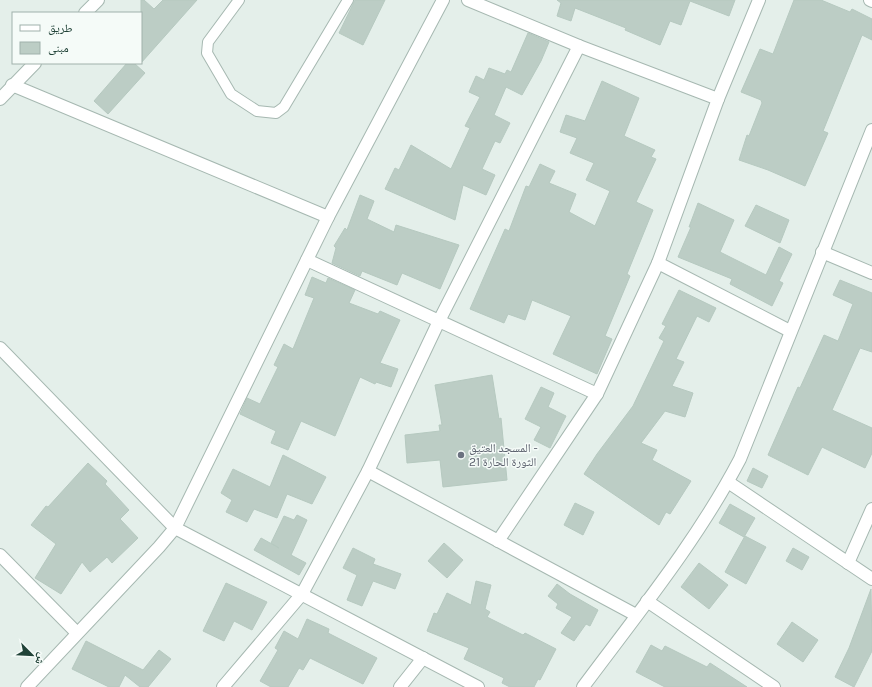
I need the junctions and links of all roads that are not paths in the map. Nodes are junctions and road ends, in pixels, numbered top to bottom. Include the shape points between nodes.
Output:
1 (98, 0) edge
2 (239, 0) edge
3 (348, 0) edge
4 (443, 0) edge
5 (468, 0) edge
6 (759, 0) edge
7 (86, 12) edge
8 (579, 46) junction
9 (34, 64) edge
10 (12, 85) junction
11 (0, 98) edge
12 (718, 99) junction
13 (872, 130) edge
14 (328, 217) junction
15 (822, 252) junction
16 (307, 260) junction
17 (658, 263) junction
18 (872, 273) edge
19 (439, 321) junction
20 (790, 331) junction
21 (0, 348) edge
22 (597, 394) junction
23 (368, 471) junction
24 (728, 482) junction
25 (872, 509) edge
26 (175, 528) junction
27 (498, 541) junction
28 (0, 556) edge
29 (848, 563) junction
30 (872, 579) edge
31 (302, 594) junction
32 (648, 601) junction
33 (636, 615) junction
34 (77, 633) junction
35 (423, 658) junction
36 (27, 687) edge
37 (223, 687) edge
38 (400, 687) edge
39 (478, 687) edge
40 (583, 687) edge
41 (774, 687) edge

1 - 7 street
2 - 3 lane via 208,42 207,53 231,94 257,111 276,113 284,107
4 - 14 street
5 - 8 street
6 - 12 street
8 - 12 street
8 - 19 street
9 - 10 street
10 - 11 street
10 - 14 street
12 - 17 street
13 - 15 street
14 - 16 street
15 - 18 street
15 - 20 street
16 - 19 street
16 - 26 street
17 - 20 street
17 - 22 street
19 - 22 street
19 - 23 street
20 - 24 street via 740,459
21 - 26 street
22 - 27 street
23 - 27 street
23 - 31 street
24 - 29 street
24 - 32 street via 713,509
25 - 29 street
26 - 31 street
26 - 34 street
27 - 33 street
28 - 34 street
29 - 30 street
31 - 35 street
31 - 37 street
32 - 33 street
32 - 41 street
33 - 40 street
34 - 36 street
35 - 38 street
35 - 39 street

